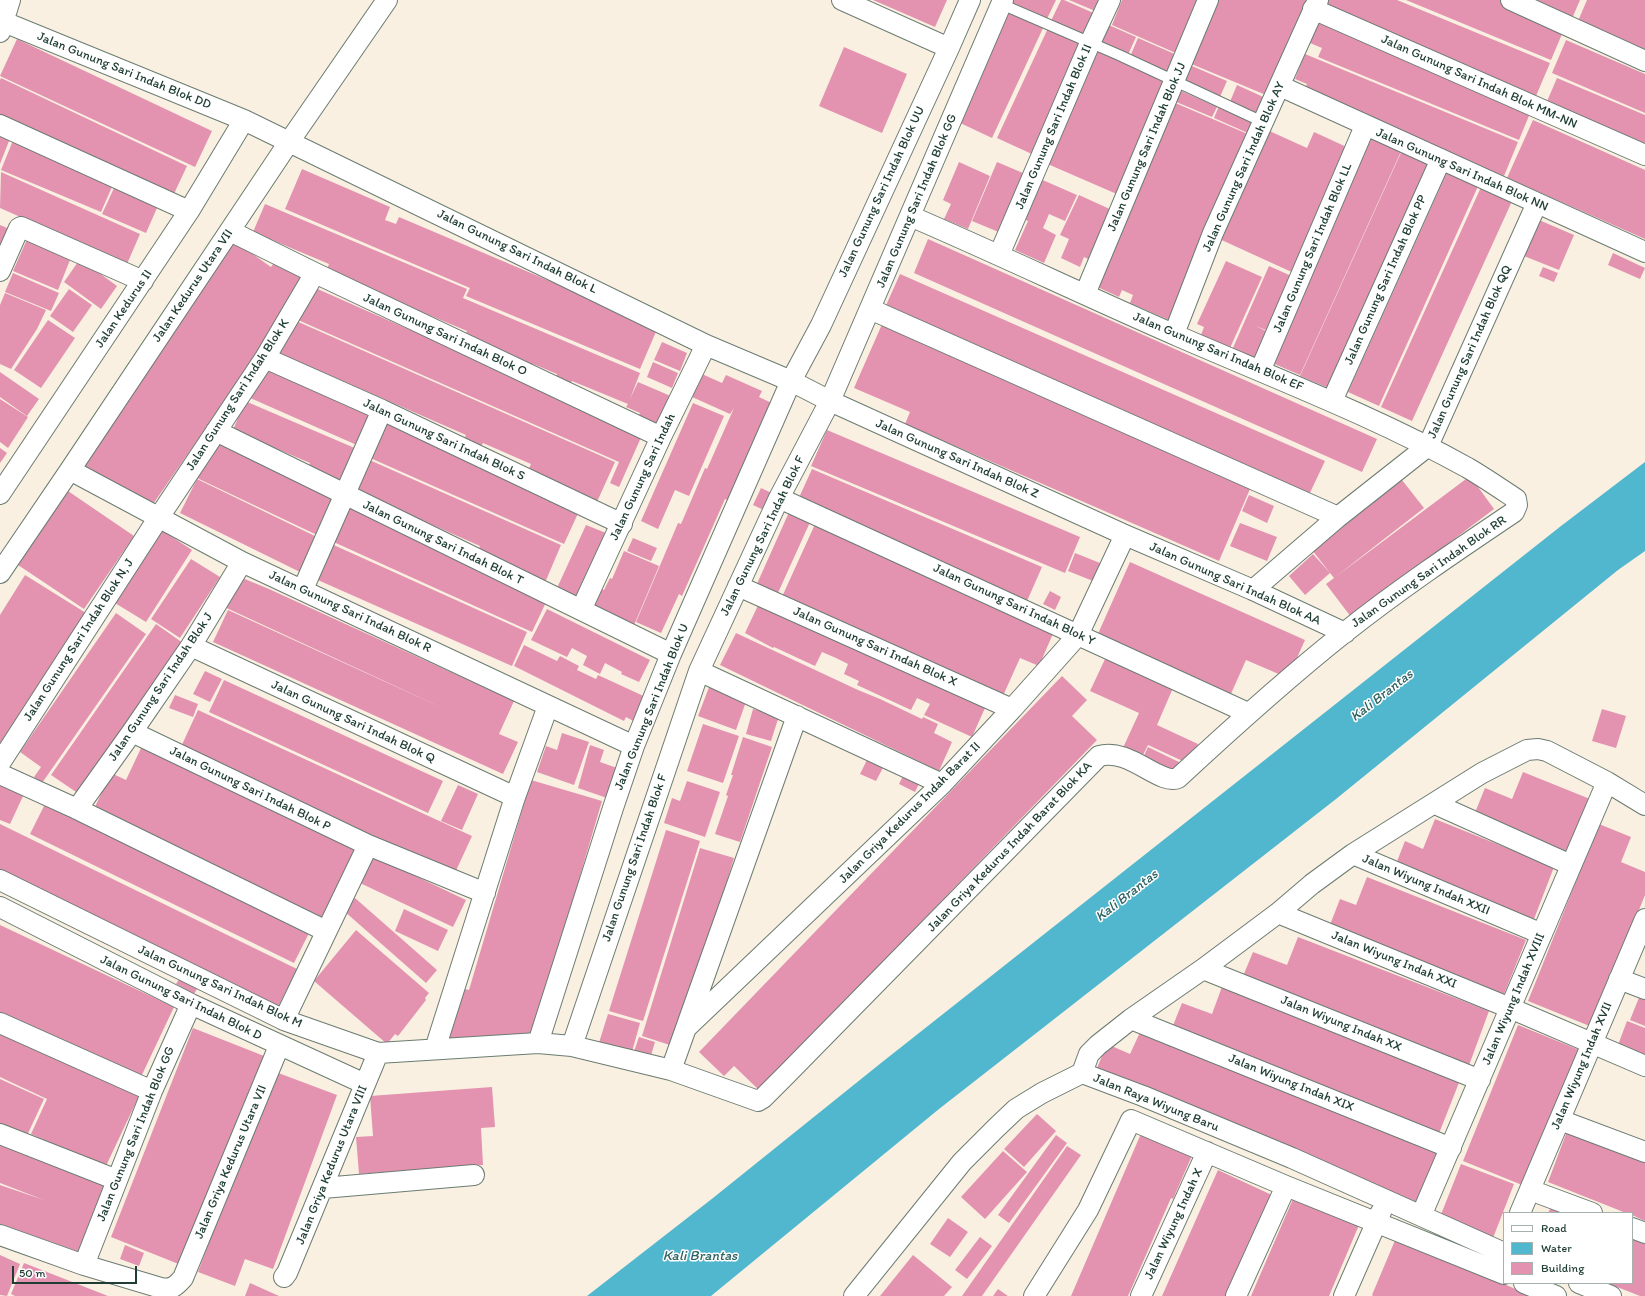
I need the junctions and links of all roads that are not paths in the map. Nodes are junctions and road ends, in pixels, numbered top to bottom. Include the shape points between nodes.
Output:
1 (387, 0) edge
2 (842, 0) edge
3 (970, 0) edge
4 (1110, 0) edge
5 (1208, 0) edge
6 (1510, 0) edge
7 (1002, 2) edge
8 (1315, 5) edge
9 (5, 12) edge
10 (1090, 43) junction
11 (950, 48) junction
12 (1645, 61) edge
13 (1176, 81) junction
14 (1280, 86) junction
15 (244, 120) junction
16 (1263, 122) junction
17 (0, 125) edge
18 (1365, 126) junction
19 (289, 142) junction
20 (1645, 155) edge
21 (1441, 159) junction
22 (1537, 203) junction
23 (189, 211) junction
24 (910, 216) junction
25 (230, 231) junction
26 (1645, 252) edge
27 (999, 255) junction
28 (0, 271) edge
29 (315, 273) junction
30 (143, 281) junction
31 (1085, 294) junction
32 (870, 309) junction
33 (1174, 334) junction
34 (706, 345) junction
35 (265, 358) junction
36 (1260, 371) junction
37 (791, 382) junction
38 (1332, 401) junction
39 (830, 402) junction
40 (382, 410) junction
41 (216, 431) junction
42 (661, 437) junction
43 (1428, 446) junction
44 (70, 470) junction
45 (0, 494) edge
46 (344, 495) junction
47 (779, 498) junction
48 (1516, 507) joint
49 (159, 517) junction
50 (1338, 517) junction
51 (622, 524) junction
52 (1125, 535) junction
53 (242, 562) junction
54 (0, 573) edge
55 (738, 586) junction
56 (303, 589) junction
57 (1253, 590) junction
58 (581, 610) junction
59 (1344, 633) junction
60 (1078, 635) junction
61 (190, 646) junction
62 (671, 654) junction
63 (699, 671) junction
64 (548, 706) junction
65 (1012, 709) junction
66 (1248, 713) junction
67 (797, 716) junction
68 (132, 732) junction
69 (634, 746) junction
70 (0, 763) edge
71 (0, 774) edge
72 (1606, 782) junction
73 (942, 784) junction
74 (515, 797) junction
75 (1435, 804) junction
76 (1645, 805) edge
77 (77, 809) junction
78 (368, 845) junction
79 (1353, 854) junction
80 (1571, 865) junction
81 (0, 880) edge
82 (485, 892) junction
83 (0, 907) edge
84 (1278, 913) junction
85 (1645, 919) edge
86 (326, 931) junction
87 (1542, 934) junction
88 (1203, 969) junction
89 (1619, 979) junction
90 (1645, 989) edge
91 (191, 1004) junction
92 (1510, 1008) junction
93 (1131, 1019) junction
94 (284, 1020) junction
95 (0, 1022) edge
96 (686, 1028) junction
97 (538, 1043) junction
98 (1592, 1043) junction
99 (279, 1046) junction
100 (572, 1046) junction
101 (435, 1049) junction
102 (378, 1053) junction
103 (1645, 1066) edge
104 (672, 1070) junction
105 (1082, 1073) junction
106 (1480, 1080) junction
107 (365, 1084) junction
108 (152, 1092) junction
109 (755, 1101) joint
110 (1560, 1120) junction
111 (0, 1134) edge
112 (1451, 1148) junction
113 (1207, 1152) junction
114 (1645, 1152) edge
115 (474, 1175) dead end
116 (117, 1180) junction
117 (1286, 1186) junction
118 (323, 1188) junction
119 (1530, 1190) junction
120 (1385, 1201) junction
121 (1520, 1212) edge
122 (1589, 1212) edge
123 (1421, 1216) junction
124 (1376, 1223) junction
125 (1633, 1228) edge
126 (1645, 1232) edge
127 (0, 1235) edge
128 (1503, 1252) edge
129 (84, 1265) junction
130 (1503, 1274) edge
131 (284, 1277) dead end
132 (1526, 1284) edge
133 (1581, 1284) edge
134 (1351, 1294) edge
135 (854, 1296) edge
136 (1034, 1296) edge
137 (1141, 1296) edge
138 (1236, 1296) edge
139 (1556, 1296) edge
140 (1611, 1296) edge

1 - 19 street, Jalan Kedurus Utara VII
2 - 11 street
3 - 11 street, Jalan Gunung Sari Indah Blok UU
4 - 10 street, Jalan Gunung Sari Indah Blok II
5 - 13 street, Jalan Gunung Sari Indah Blok JJ
6 - 12 street
7 - 10 lane
7 - 24 street, Jalan Gunung Sari Indah Blok GG
8 - 14 street, Jalan Gunung Sari Indah Blok AY
8 - 20 street, Jalan Gunung Sari Indah Blok MM-NN
9 - 15 street, Jalan Gunung Sari Indah Blok DD
10 - 13 lane
10 - 27 street, Jalan Gunung Sari Indah Blok II
11 - 37 street, Jalan Gunung Sari Indah Blok UU via 821,325
13 - 16 lane
13 - 31 street, Jalan Gunung Sari Indah Blok JJ
14 - 16 street, Jalan Gunung Sari Indah Blok AY
14 - 18 street, Jalan Gunung Sari Indah Blok NN
15 - 19 street, Jalan Gunung Sari Indah Blok L
15 - 23 street, Jalan Kedurus II
16 - 33 street, Jalan Gunung Sari Indah Blok AY via 1214,233
17 - 23 street
18 - 21 street, Jalan Gunung Sari Indah Blok NN
18 - 36 street, Jalan Gunung Sari Indah Blok LL
19 - 25 street, Jalan Kedurus Utara VII
19 - 34 street, Jalan Gunung Sari Indah Blok L
21 - 22 street, Jalan Gunung Sari Indah Blok NN
21 - 38 street, Jalan Gunung Sari Indah Blok PP
22 - 26 street, Jalan Gunung Sari Indah Blok NN
22 - 43 street, Jalan Gunung Sari Indah Blok QQ
23 - 30 street, Jalan Kedurus II
24 - 27 street, Jalan Gunung Sari Indah Blok EF
24 - 32 street, Jalan Gunung Sari Indah Blok GG
25 - 29 street, Jalan Gunung Sari Indah Blok O
25 - 44 street, Jalan Kedurus Utara VII
27 - 31 street, Jalan Gunung Sari Indah Blok EF
28 - 30 street via 19,228 24,227
29 - 35 street, Jalan Gunung Sari Indah Blok K
29 - 42 street, Jalan Gunung Sari Indah Blok O
30 - 45 street, Jalan Kedurus II
31 - 33 street, Jalan Gunung Sari Indah Blok EF
32 - 39 street, Jalan Gunung Sari Indah Blok GG
32 - 50 street
33 - 36 street, Jalan Gunung Sari Indah Blok EF
34 - 37 street, Jalan Gunung Sari Indah Blok L
34 - 42 street, Jalan Gunung Sari Indah
35 - 40 street, Jalan Gunung Sari Indah Blok S
35 - 41 street, Jalan Gunung Sari Indah Blok K
36 - 38 street, Jalan Gunung Sari Indah Blok EF
37 - 39 street, Jalan Gunung Sari Indah Blok Z
37 - 62 street, Jalan Gunung Sari Indah Blok U
38 - 43 street, Jalan Gunung Sari Indah Blok EF
39 - 47 street, Jalan Gunung Sari Indah Blok F
39 - 52 street, Jalan Gunung Sari Indah Blok Z
40 - 46 street
40 - 51 street, Jalan Gunung Sari Indah Blok S
41 - 46 street, Jalan Gunung Sari Indah Blok T
41 - 49 street, Jalan Gunung Sari Indah Blok K
42 - 51 street, Jalan Gunung Sari Indah
43 - 48 street, Jalan Gunung Sari Indah Blok EF via 1516,499
43 - 50 street, Jalan Gunung Sari Indah Blok QQ
44 - 49 street, Jalan Gunung Sari Indah Blok R
44 - 54 street, Jalan Kedurus Utara VII
46 - 56 street
46 - 58 street, Jalan Gunung Sari Indah Blok T
47 - 55 street, Jalan Gunung Sari Indah Blok F
47 - 60 street, Jalan Gunung Sari Indah Blok Y
48 - 59 street, Jalan Gunung Sari Indah Blok RR
49 - 53 street, Jalan Gunung Sari Indah Blok R
49 - 70 street, Jalan Gunung Sari Indah Blok N, J
50 - 57 street, Jalan Gunung Sari Indah Blok QQ
51 - 58 street, Jalan Gunung Sari Indah
52 - 57 street, Jalan Gunung Sari Indah Blok AA
52 - 60 street, Jalan Griya Kedurus Indah Barat II
53 - 56 street, Jalan Gunung Sari Indah Blok R
53 - 61 street, Jalan Gunung Sari Indah Blok J
55 - 63 street, Jalan Gunung Sari Indah Blok F
55 - 65 street, Jalan Gunung Sari Indah Blok X
56 - 64 street, Jalan Gunung Sari Indah Blok R
57 - 59 street, Jalan Gunung Sari Indah Blok AA
58 - 62 street, Jalan Gunung Sari Indah Blok T
59 - 66 street, Jalan Griya Kedurus Indah Barat Blok KA
60 - 65 street, Jalan Griya Kedurus Indah Barat II
60 - 66 street, Jalan Gunung Sari Indah Blok Y
61 - 68 street, Jalan Gunung Sari Indah Blok J
61 - 74 street, Jalan Gunung Sari Indah Blok Q
62 - 69 street, Jalan Gunung Sari Indah Blok U
63 - 67 street
63 - 100 street, Jalan Gunung Sari Indah Blok F
64 - 69 street, Jalan Gunung Sari Indah Blok R
64 - 74 street
65 - 73 street, Jalan Griya Kedurus Indah Barat II
66 - 109 street, Jalan Griya Kedurus Indah Barat Blok KA via 1176,780 1163,777 1120,755 1099,756 780,1081 763,1098
67 - 73 street
67 - 96 street
68 - 77 street, Jalan Gunung Sari Indah Blok J
68 - 78 street, Jalan Gunung Sari Indah Blok P
69 - 97 street, Jalan Gunung Sari Indah Blok U
71 - 77 street
72 - 75 street via 1547,751 1527,750 1482,773
72 - 76 street
72 - 80 street, Jalan Wiyung Indah XVIII
73 - 96 street, Jalan Griya Kedurus Indah Barat II
74 - 82 street
75 - 79 street
75 - 80 street
77 - 86 street
78 - 82 street, Jalan Gunung Sari Indah Blok P
78 - 86 street
79 - 84 street, Jalan Wiyung Indah XXII
79 - 87 street, Jalan Wiyung Indah XXII
80 - 87 street, Jalan Wiyung Indah XVIII
81 - 94 street, Jalan Gunung Sari Indah Blok M
82 - 101 street
83 - 91 street, Jalan Gunung Sari Indah Blok D
84 - 88 street, Jalan Wiyung Indah XXII
84 - 92 street, Jalan Wiyung Indah XXI
85 - 89 street, Jalan Wiyung Indah XVII
86 - 94 street
87 - 92 street, Jalan Wiyung Indah XVIII
88 - 93 street, Jalan Wiyung Indah XXII
88 - 106 street, Jalan Wiyung Indah XX
89 - 90 street
89 - 98 street, Jalan Wiyung Indah XVII
91 - 99 street, Jalan Gunung Sari Indah Blok D
91 - 108 street, Jalan Gunung Sari Indah Blok GG
92 - 98 street, Jalan Wiyung Indah XXI
92 - 106 street, Jalan Wiyung Indah XVIII
93 - 105 street, Jalan Wiyung Indah XXII via 1089,1054
93 - 112 street, Jalan Wiyung Indah XIX
94 - 102 street, Jalan Gunung Sari Indah Blok M
95 - 108 street
96 - 104 street, Jalan Griya Kedurus Indah Barat II
97 - 100 street, Jalan Gunung Sari Indah Blok M
97 - 101 street, Jalan Gunung Sari Indah Blok M
98 - 103 street, Jalan Wiyung Indah XXI
98 - 110 street, Jalan Wiyung Indah XVII
99 - 107 street, Jalan Gunung Sari Indah Blok D
99 - 129 street, Jalan Griya Kedurus Utara VII via 183,1278 176,1286 164,1289
100 - 104 street, Jalan Gunung Sari Indah Blok M
101 - 102 street, Jalan Gunung Sari Indah Blok M
102 - 107 street, Jalan Griya Kedurus Utara VIII
104 - 109 street, Jalan Gunung Sari Indah Blok M
105 - 120 street, Jalan Raya Wiyung Baru via 1292,1158
105 - 135 street, Jalan Raya Wiyung Baru via 1016,1109 996,1127 962,1162
106 - 112 street, Jalan Wiyung Indah XVIII
107 - 118 street, Jalan Griya Kedurus Utara VIII
108 - 116 street, Jalan Gunung Sari Indah Blok GG
110 - 114 street
110 - 119 street, Jalan Wiyung Indah XVII
111 - 116 street
112 - 123 street, Jalan Wiyung Indah XVIII
113 - 117 street, Jalan Raya Wiyung Baru
113 - 136 street, Jalan Raya Wiyung Baru via 1131,1120 1088,1210
113 - 137 street, Jalan Wiyung Indah X
115 - 118 street
116 - 129 street, Jalan Gunung Sari Indah Blok GG
117 - 124 street, Jalan Raya Wiyung Baru
117 - 138 street
118 - 131 street, Jalan Griya Kedurus Utara VIII
119 - 121 street, Jalan Wiyung Indah XVII
119 - 122 street
120 - 123 street, Jalan Raya Wiyung Baru
120 - 124 street
123 - 128 street, Jalan Raya Wiyung Baru
124 - 130 street, Jalan Raya Wiyung Baru
124 - 134 street
125 - 126 street
127 - 129 street
132 - 139 street
133 - 140 street

